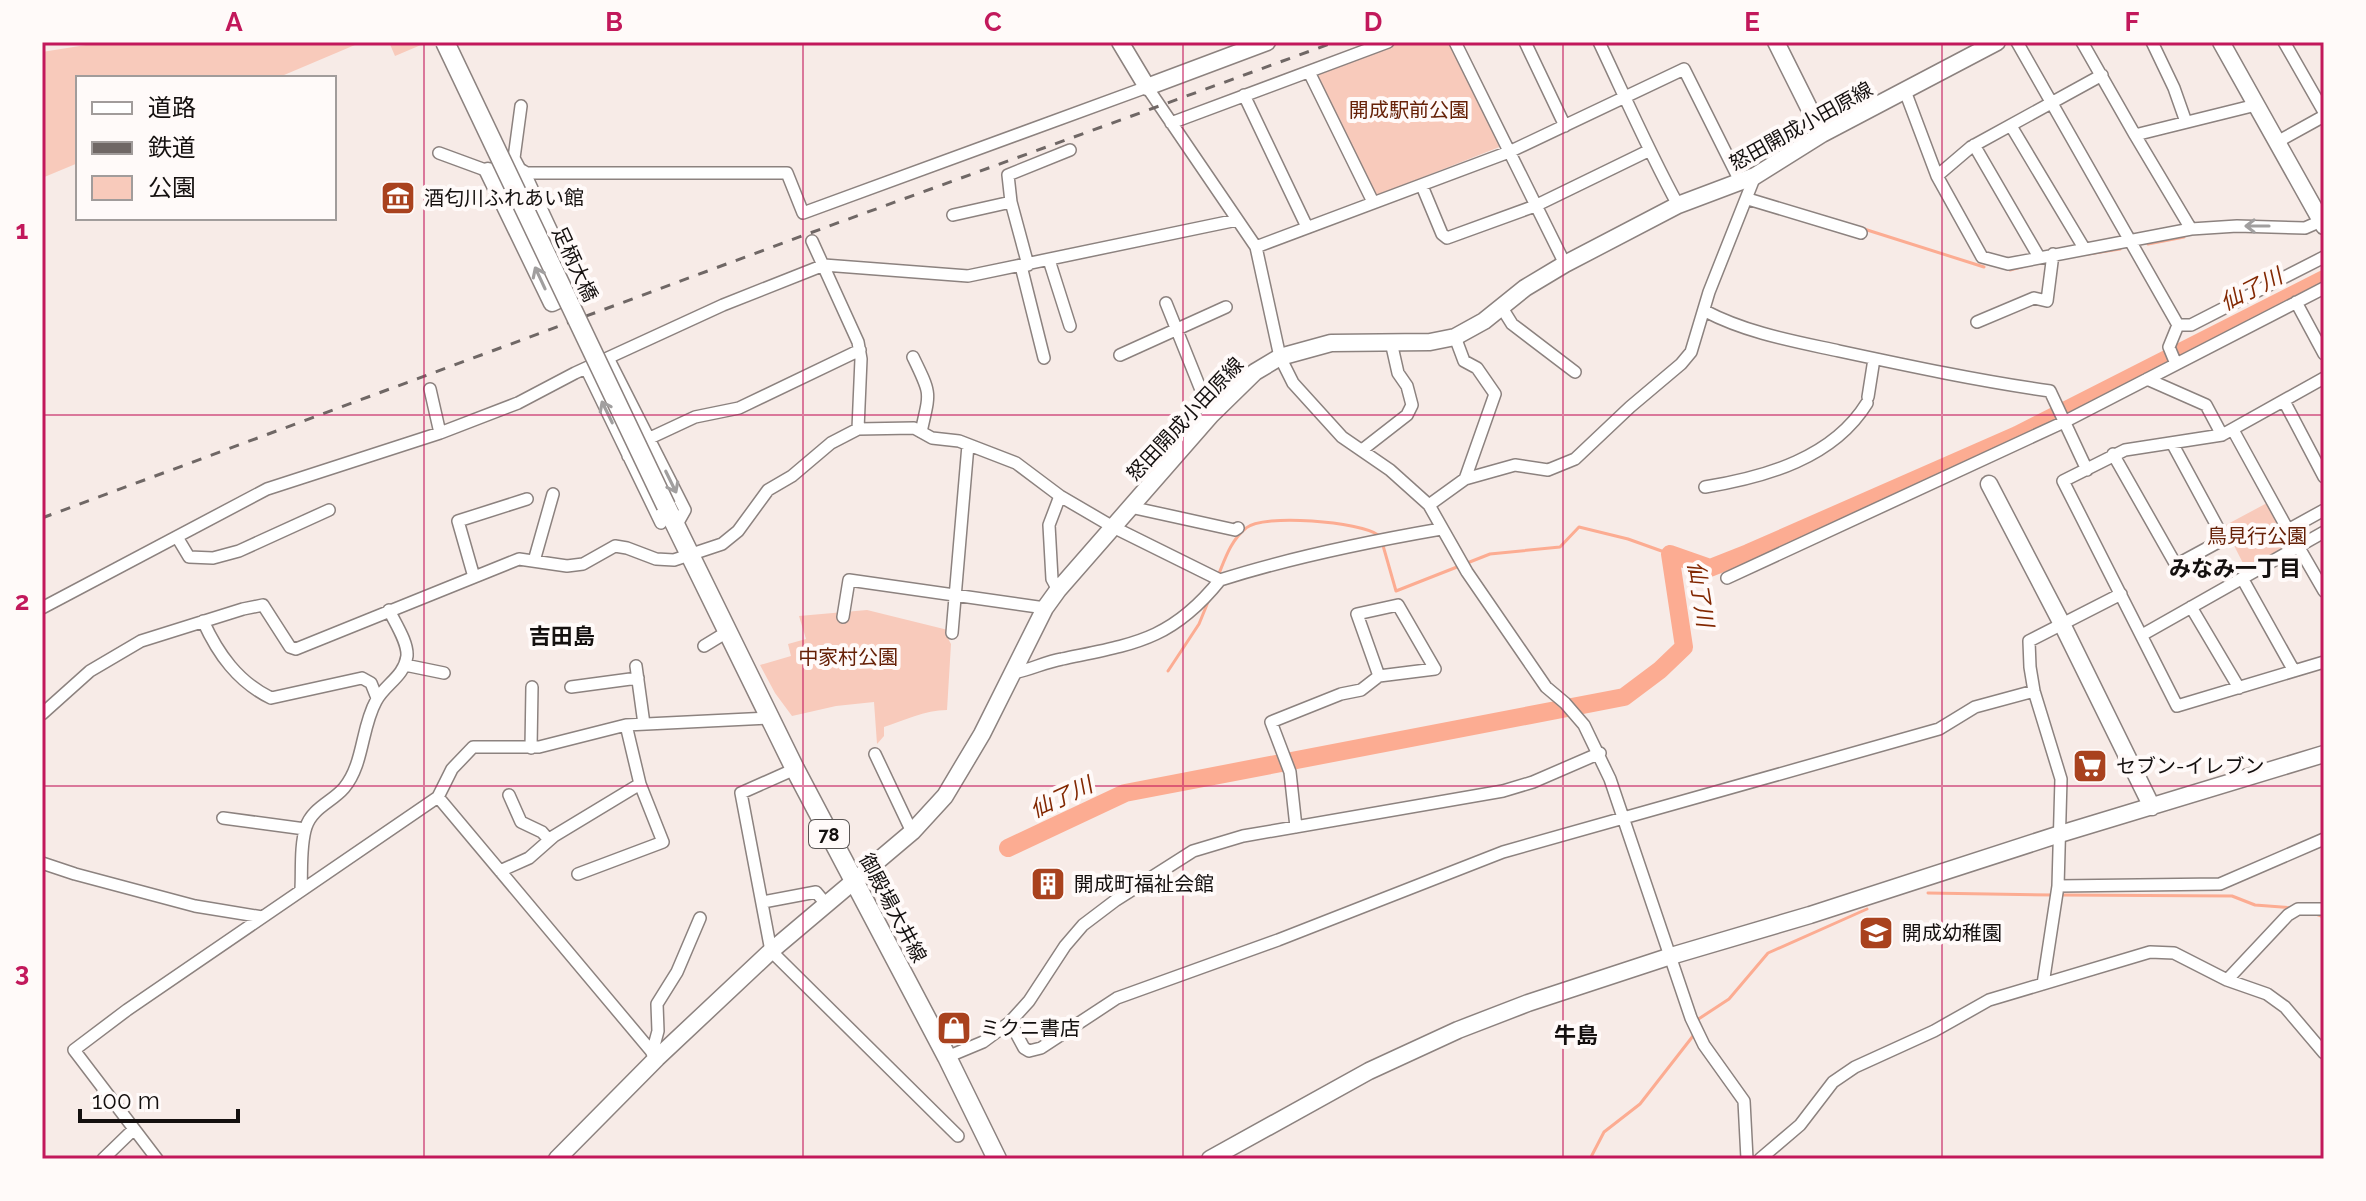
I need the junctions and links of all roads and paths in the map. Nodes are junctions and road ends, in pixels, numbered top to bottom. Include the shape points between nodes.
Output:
1 (445, 42) edge
2 (1120, 42) edge
3 (1267, 42) edge
4 (1388, 42) edge
5 (1455, 42) edge
6 (1525, 42) edge
7 (1599, 42) edge
8 (1776, 42) edge
9 (1997, 42) edge
10 (2017, 42) edge
11 (2082, 42) edge
12 (2152, 42) edge
13 (2221, 42) edge
14 (2284, 42) edge
15 (1309, 72) junction
16 (2102, 75) junction
17 (1147, 87) junction
18 (1905, 91) junction
19 (1244, 95) junction
20 (1626, 97) junction
21 (2050, 102) junction
22 (2256, 105) junction
23 (521, 106) dead end
24 (2324, 114) edge
25 (2186, 122) junction
26 (1171, 123) junction
27 (1565, 126) junction
28 (2011, 126) junction
29 (1822, 134) junction
30 (2135, 135) junction
31 (2277, 142) junction
32 (1974, 145) junction
33 (1070, 150) dead end
34 (1648, 151) junction
35 (1509, 152) junction
36 (439, 153) dead end
37 (514, 158) junction
38 (488, 171) junction
39 (522, 173) junction
40 (1937, 176) junction
41 (1422, 186) junction
42 (1748, 186) junction
43 (1011, 202) junction
44 (1373, 202) junction
45 (1678, 205) junction
46 (1535, 206) junction
47 (953, 215) dead end
48 (1237, 220) junction
49 (2323, 223) edge
50 (1307, 227) junction
51 (2191, 229) junction
52 (1861, 233) dead end
53 (812, 241) dead end
54 (2131, 242) junction
55 (1256, 247) junction
56 (2084, 248) junction
57 (2039, 257) junction
58 (2324, 257) edge
59 (2052, 259) junction
60 (1049, 260) junction
61 (1565, 264) junction
62 (824, 265) junction
63 (1024, 265) junction
64 (2324, 288) edge
65 (566, 296) junction
66 (2296, 302) junction
67 (1166, 303) dead end
68 (1226, 307) dead end
69 (1502, 308) junction
70 (1705, 311) junction
71 (1977, 322) dead end
72 (2178, 325) junction
73 (1070, 326) dead end
74 (1177, 330) junction
75 (1455, 337) junction
76 (1391, 342) junction
77 (860, 350) junction
78 (2324, 354) edge
79 (1120, 355) dead end
80 (913, 357) dead end
81 (1280, 357) junction
82 (608, 358) junction
83 (1044, 358) dead end
84 (1874, 359) junction
85 (2174, 359) junction
86 (586, 368) junction
87 (1575, 372) dead end
88 (2324, 378) edge
89 (2147, 379) junction
90 (430, 389) dead end
91 (2284, 401) junction
92 (1211, 415) junction
93 (2061, 416) junction
94 (858, 429) junction
95 (921, 432) junction
96 (440, 433) junction
97 (2227, 433) junction
98 (650, 438) junction
99 (2172, 443) junction
100 (968, 445) junction
101 (1362, 450) junction
102 (2113, 454) junction
103 (628, 456) junction
104 (1978, 462) junction
105 (2087, 470) junction
106 (2324, 477) edge
107 (1465, 479) junction
108 (1989, 484) joint
109 (1705, 487) dead end
110 (553, 494) dead end
111 (1060, 496) junction
112 (527, 499) dead end
113 (1429, 505) junction
114 (1130, 507) junction
115 (329, 510) dead end
116 (2324, 510) edge
117 (668, 519) junction
118 (1113, 527) junction
119 (1238, 528) dead end
120 (1441, 529) junction
121 (2324, 532) edge
122 (177, 537) junction
123 (2298, 546) junction
124 (689, 556) junction
125 (534, 561) junction
126 (474, 577) junction
127 (1727, 578) dead end
128 (2242, 578) junction
129 (1220, 580) junction
130 (1058, 590) junction
131 (2324, 591) edge
132 (2121, 594) junction
133 (956, 596) junction
134 (2191, 607) junction
135 (42, 608) edge
136 (1045, 608) junction
137 (389, 610) junction
138 (843, 617) dead end
139 (203, 621) junction
140 (2062, 624) junction
141 (727, 632) junction
142 (952, 633) dead end
143 (2142, 635) junction
144 (704, 646) dead end
145 (2324, 662) edge
146 (405, 665) junction
147 (2294, 671) junction
148 (444, 673) dead end
149 (1013, 673) junction
150 (1379, 676) junction
151 (532, 687) dead end
152 (571, 687) dead end
153 (2239, 688) junction
154 (2034, 691) junction
155 (377, 698) junction
156 (42, 714) edge
157 (770, 718) junction
158 (644, 724) junction
159 (626, 725) junction
160 (531, 748) junction
161 (1600, 753) junction
162 (875, 754) dead end
163 (2324, 754) edge
164 (795, 769) junction
165 (640, 784) junction
166 (509, 795) dead end
167 (438, 797) junction
168 (2152, 807) junction
169 (223, 818) dead end
170 (1622, 819) junction
171 (1296, 827) junction
172 (305, 829) junction
173 (912, 832) junction
174 (2060, 834) junction
175 (2324, 839) edge
176 (549, 840) junction
177 (42, 863) edge
178 (500, 871) junction
179 (578, 874) dead end
180 (853, 881) junction
181 (2058, 886) junction
182 (301, 889) junction
183 (763, 902) junction
184 (826, 904) junction
185 (2324, 909) edge
186 (262, 917) junction
187 (700, 918) dead end
188 (771, 951) junction
189 (1671, 956) junction
190 (2227, 980) junction
191 (2043, 984) junction
192 (1010, 1022) junction
193 (2324, 1053) edge
194 (654, 1056) junction
195 (947, 1057) junction
196 (134, 1129) junction
197 (958, 1136) dead end
198 (103, 1159) edge
199 (157, 1159) edge
200 (557, 1159) edge
201 (997, 1159) edge
202 (1210, 1159) edge
203 (1747, 1159) edge
204 (1760, 1159) edge

1 - 65 main road, 足柄大橋 / 78, bridge
2 - 17 street
3 - 17 street
4 - 15 street
5 - 35 street
6 - 27 street
7 - 20 street
8 - 29 street
9 - 18 street, 怒田開成小田原線
10 - 21 street
11 - 16 street
12 - 25 street
13 - 22 street
14 - 24 street
15 - 19 street
15 - 44 street
16 - 21 street
16 - 30 street
17 - 26 street
17 - 39 street via 804,217 787,173
18 - 29 street, 怒田開成小田原線
18 - 40 street
19 - 26 street
19 - 50 street
20 - 27 street
20 - 34 street
20 - 42 street via 1684,69
21 - 28 street
21 - 54 street
22 - 25 street
22 - 31 street
23 - 37 street
24 - 31 street
25 - 30 street
26 - 48 street
27 - 35 street
28 - 32 street
28 - 56 street
29 - 42 street, 怒田開成小田原線
30 - 51 street
31 - 49 street
32 - 40 street
32 - 57 street
33 - 43 street via 1008,175
34 - 45 street
34 - 46 street
35 - 41 street
35 - 46 street
36 - 38 street
37 - 38 street
37 - 39 street
65 -> 38 street via 552,303
39 - 65 street via 577,291
40 - 57 street via 1982,257 2008,264
41 - 44 street
41 - 46 street via 1447,238
42 - 45 street, 怒田開成小田原線
42 - 52 street
42 - 70 street
43 - 47 street
43 - 63 street
44 - 50 street
45 - 61 street, 怒田開成小田原線
46 - 61 street
48 - 55 street
48 - 60 street
49 -> 51 street via 2305,228
50 - 55 street
51 - 54 street
53 - 62 street
54 - 56 street
54 - 72 street
55 - 81 street
56 - 59 street
57 - 59 street
58 - 72 street via 2191,325
59 - 71 street via 2047,301 2034,298
60 - 63 street
60 - 73 street
61 - 69 street, 怒田開成小田原線
62 - 63 street via 947,277
62 - 77 street
62 - 82 street
63 - 83 street
64 - 66 street
65 - 117 main road, 足柄大橋 / 78, bridge
66 - 78 street
66 - 85 street
67 - 74 street
68 - 74 street
69 - 75 street, 怒田開成小田原線
69 - 87 street via 1512,324
70 - 84 street via 1730,324
70 - 107 street via 1691,352 1681,364 1575,459 1548,470 1515,465
72 - 85 street via 2170,342
74 - 79 street
74 - 92 street
75 - 76 street, 怒田開成小田原線
75 - 107 street via 1464,361 1477,368 1495,394
76 - 81 street, 怒田開成小田原線 via 1331,343
76 - 101 street via 1412,405 1407,415
77 - 94 street
77 - 98 street via 739,408 695,417
80 - 95 street via 929,389
81 - 92 street, 怒田開成小田原線 via 1255,372
81 - 101 street via 1313,408
82 - 86 street
82 - 98 street
84 - 93 street via 2050,391
84 - 109 street via 1868,400 1849,428 1824,448 1767,474
85 - 89 street
86 - 96 street via 518,403
103 -> 86 street
88 - 91 street
89 - 93 street
89 - 97 street via 2206,405
90 - 96 street
91 - 97 street
91 - 106 street
92 - 114 street, 怒田開成小田原線
93 - 104 street
93 - 105 street
94 - 95 street
94 - 124 street via 768,490 722,544
95 - 100 street
96 - 122 street via 267,489
97 - 99 street
97 - 116 street via 2288,530
98 - 103 street
98 -> 117 street via 685,510
99 - 102 street
99 - 102 street via 2224,539 2176,565
100 - 111 street via 1016,463
100 - 133 street
101 - 113 street
102 - 105 street
103 - 117 street
104 - 108 street
104 - 127 street
105 - 132 street via 2063,481
107 - 113 street
108 - 140 street
110 - 125 street
111 - 118 street
111 - 130 street via 1049,525 1052,579
112 - 126 street via 458,521
113 - 120 street
114 - 118 street, 怒田開成小田原線
114 - 119 street
115 - 122 street via 213,558 189,557
117 - 124 main road, 御殿場大井線 / 78
118 - 129 street
118 - 130 street, 怒田開成小田原線
120 - 129 street via 1269,564
120 - 161 street via 1546,687 1584,725
121 - 123 street
122 - 135 street
123 - 128 street
123 - 131 street
124 - 125 street via 656,559 615,546 583,564
124 - 141 main road, 御殿場大井線 / 78
125 - 126 street via 519,559
126 - 137 street
128 - 134 street
128 - 147 street
129 - 149 street via 1179,620 1150,638
130 - 136 street, 怒田開成小田原線
132 - 140 street
132 - 143 street
133 - 136 street
133 - 138 street via 849,580
133 - 142 street
134 - 143 street
134 - 153 street
136 - 149 street, 怒田開成小田原線
137 - 139 street via 296,649 263,605
137 - 146 street via 407,651
139 - 155 street via 228,664 271,698 362,678 371,683
139 - 156 street via 141,641 90,671
140 - 154 street via 2029,641
140 - 168 street
141 - 144 street
141 - 157 main road, 御殿場大井線 / 78
143 - 153 street via 2177,706
145 - 147 street
146 - 148 street
146 - 155 street
147 - 153 street
149 - 173 street, 怒田開成小田原線 via 945,796
150 - 150 street via 1357,614 1398,605 1435,669
150 - 171 street via 1361,690 1271,722 1290,772
151 - 160 street
152 - 158 street via 637,672
154 - 170 street via 1975,707 1939,729
154 - 174 street via 2061,779
155 - 172 street via 354,774 312,814
157 - 158 street
157 - 164 main road, 御殿場大井線 / 78
158 - 159 street
159 - 160 street
159 - 165 street
160 - 167 street via 473,747 452,769
161 - 170 street
161 - 171 street via 1503,791
162 - 173 street
163 - 168 street
164 - 180 main road, 御殿場大井線 / 78
164 - 183 street via 741,793
165 - 176 street
165 - 179 street via 663,842
166 - 176 street via 521,822
167 - 178 street
167 - 182 street
168 - 174 street
169 - 172 street
170 - 189 street
170 - 192 street via 1503,852 1117,998 1041,1048 1024,1048
171 - 192 street via 1193,851 1116,900 1083,925
172 - 182 street
173 - 180 street, 怒田開成小田原線
174 - 181 street
174 - 189 street
175 - 181 street via 2220,884
176 - 178 street via 529,858
177 - 186 street via 195,906
178 - 194 street
180 - 184 street, 怒田開成小田原線
180 - 195 main road, 御殿場大井線 / 78
181 - 191 street
182 - 186 street
183 - 184 street via 816,892
183 - 188 street
184 - 188 street, 怒田開成小田原線
185 - 190 street via 2298,909 2288,915
186 - 196 street via 74,1050
187 - 194 street via 657,1004
188 - 194 street, 怒田開成小田原線
188 - 197 street
189 - 202 street via 1458,1030 1369,1071
189 - 203 street via 1698,1034 1744,1101
190 - 191 street via 2162,951
190 - 193 street via 2277,1000
191 - 204 street via 1989,1000 1843,1074 1796,1129
192 - 195 street via 983,1042
194 - 200 street, 怒田開成小田原線
195 - 201 main road, 御殿場大井線 / 78
196 - 198 street
196 - 199 street

